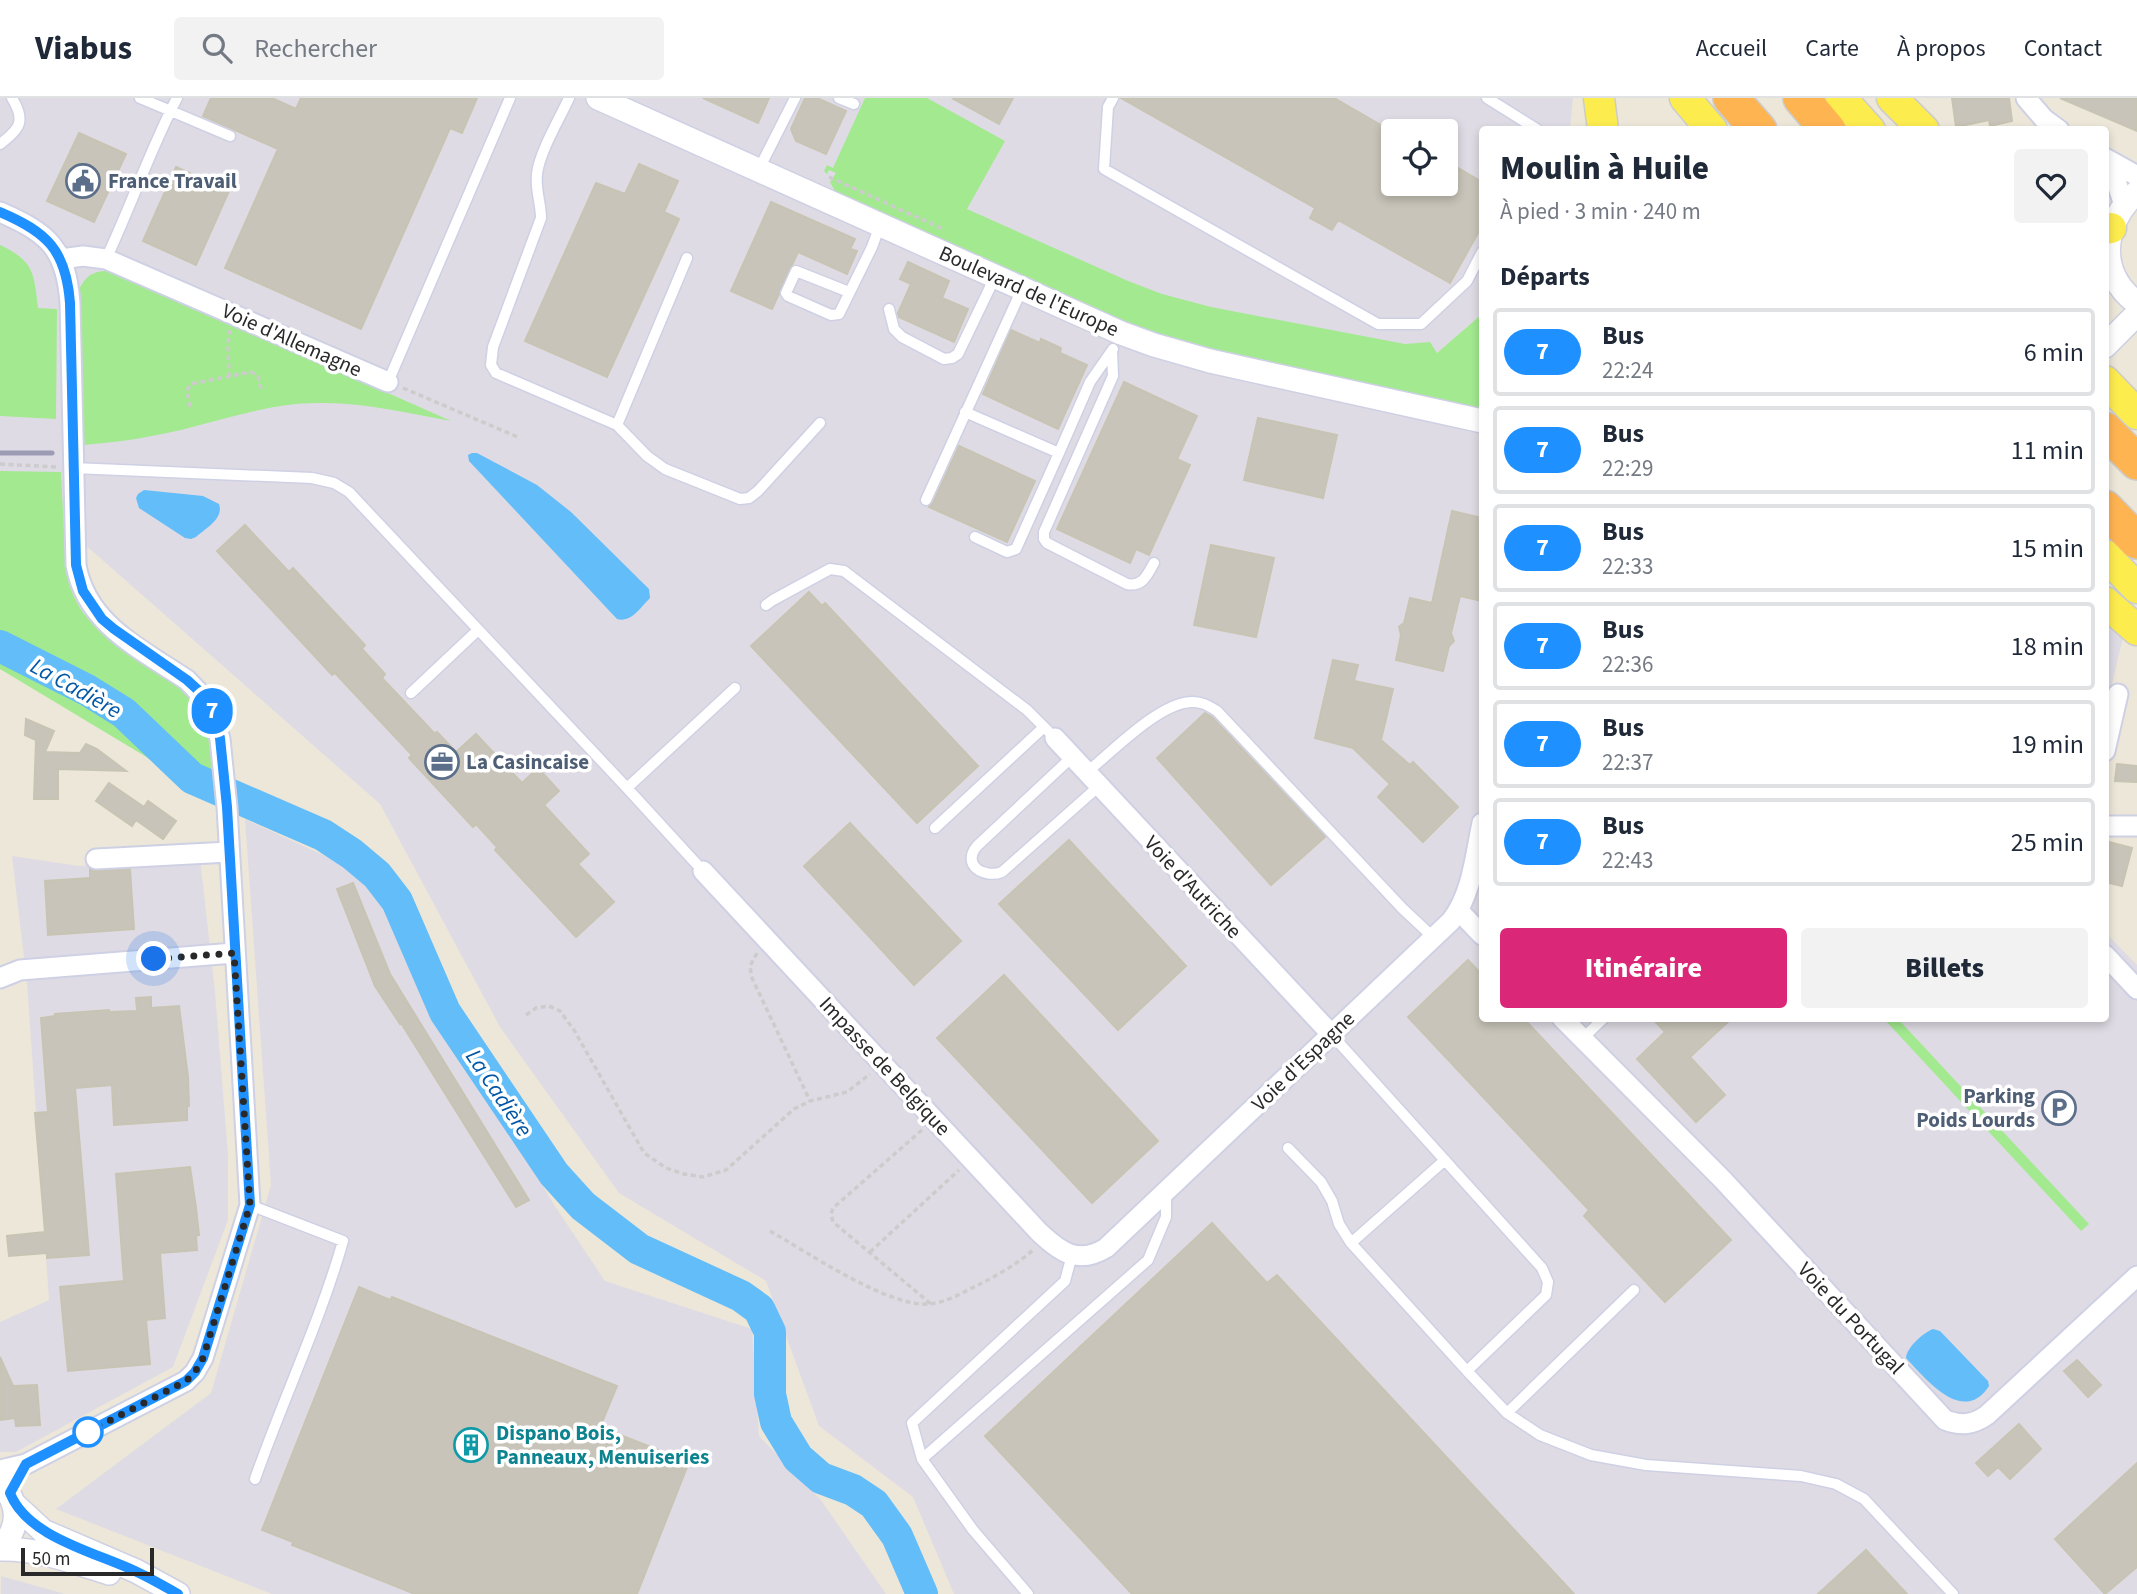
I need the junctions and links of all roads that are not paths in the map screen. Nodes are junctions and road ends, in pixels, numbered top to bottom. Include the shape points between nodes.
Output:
1 (12, 98) edge
2 (140, 98) edge
3 (177, 98) edge
4 (510, 98) edge
5 (569, 98) edge
6 (795, 98) edge
7 (839, 98) edge
8 (1113, 98) edge
9 (1487, 98) edge
10 (1599, 98) edge
11 (1685, 98) edge
12 (1731, 98) edge
13 (1801, 98) edge
14 (1841, 98) edge
15 (1892, 98) edge
16 (2026, 98) edge
17 (607, 100) edge
18 (854, 104) dead end
19 (170, 111) junction
20 (1532, 126) edge
21 (1602, 126) edge
22 (1709, 126) edge
23 (1756, 126) edge
24 (1825, 126) edge
25 (1866, 126) edge
26 (1920, 126) edge
27 (2054, 126) edge
28 (230, 136) dead end
29 (0, 144) edge
30 (2109, 160) edge
31 (2109, 165) edge
32 (759, 170) junction
33 (2137, 176) edge
34 (0, 212) edge
35 (2119, 213) edge
36 (880, 225) junction
37 (2109, 240) edge
38 (1479, 257) edge
39 (687, 258) dead end
40 (106, 259) junction
41 (61, 260) junction
42 (2109, 275) edge
43 (996, 276) junction
44 (1023, 288) junction
45 (849, 292) junction
46 (2137, 303) edge
47 (889, 309) dead end
48 (2137, 314) edge
49 (1116, 342) junction
50 (2110, 342) edge
51 (388, 382) joint
52 (2109, 385) edge
53 (965, 412) junction
54 (2137, 415) edge
55 (1479, 420) edge
56 (820, 423) dead end
57 (617, 425) junction
58 (2109, 434) edge
59 (1059, 453) junction
60 (2137, 462) edge
61 (72, 468) junction
62 (926, 500) dead end
63 (2109, 512) edge
64 (975, 537) dead end
65 (2137, 541) edge
66 (2109, 559) edge
67 (1154, 564) dead end
68 (2137, 588) edge
69 (765, 606) dead end
70 (2109, 606) edge
71 (478, 630) junction
72 (2137, 630) edge
73 (735, 688) dead end
74 (411, 693) dead end
75 (2118, 694) dead end
76 (1050, 732) junction
77 (2109, 733) edge
78 (1072, 757) junction
79 (1093, 779) junction
80 (627, 788) junction
81 (2109, 826) edge
82 (2137, 826) edge
83 (935, 828) dead end
84 (1479, 836) edge
85 (229, 852) junction
86 (96, 859) dead end
87 (703, 871) joint
88 (1459, 911) junction
89 (1479, 932) edge
90 (1434, 939) junction
91 (234, 953) junction
92 (2109, 959) edge
93 (0, 978) edge
94 (2137, 989) edge
95 (1566, 1022) edge
96 (1600, 1022) edge
97 (1332, 1035) junction
98 (1582, 1039) junction
99 (1288, 1148) dead end
100 (1445, 1160) junction
101 (1166, 1190) junction
102 (250, 1205) junction
103 (1351, 1243) junction
104 (1072, 1255) junction
105 (2137, 1276) edge
106 (1634, 1290) dead end
107 (1467, 1371) junction
108 (1507, 1413) junction
109 (922, 1459) junction
110 (26, 1464) junction
111 (0, 1470) edge
112 (255, 1479) dead end
113 (8, 1493) edge
114 (0, 1549) edge
115 (178, 1594) edge
116 (1028, 1594) edge
117 (1953, 1594) edge

1 - 29 lane via 20,119 13,134
2 - 19 lane
3 - 19 lane
4 - 51 lane
5 - 57 lane via 538,164 541,218 493,347 491,365 496,373
6 - 32 lane
7 - 18 lane
8 - 38 lane via 1108,107 1104,169 1378,324 1421,324 1466,281
9 - 20 lane
10 - 21 main road
11 - 22 main road
12 - 23 highway
13 - 24 highway
14 - 25 main road
15 - 26 main road
16 - 27 street
17 - 32 street, Boulevard de l'Europe
19 - 28 lane
19 - 40 lane
30 - 33 street
31 - 35 street
32 - 36 street, Boulevard de l'Europe
34 - 41 street via 45,236
35 - 37 street
36 - 43 street, Boulevard de l'Europe
36 - 45 lane
39 - 57 lane
40 - 41 street, Voie d'Allemagne via 83,256
40 - 51 street, Voie d'Allemagne
41 - 61 street via 70,303
42 - 46 street
43 - 44 street, Boulevard de l'Europe
43 - 47 lane via 952,358 944,359 902,337 894,329
44 - 49 street, Boulevard de l'Europe
44 - 53 lane
45 - 45 lane via 836,316 786,293 796,271
48 - 50 street
49 - 55 street, Boulevard de l'Europe via 1154,345 1210,362
49 - 59 lane via 1090,382
49 - 67 lane via 1114,376 1044,539 1128,584 1141,583
52 - 54 main road
53 - 59 lane
53 - 62 lane
56 - 57 lane via 758,491 740,499 665,468
58 - 60 highway
59 - 64 lane via 1016,549 1007,552
61 - 71 lane via 292,476 334,483 349,492
61 - 85 street via 76,565 83,591 102,619 187,680 207,701 218,726
63 - 65 highway
66 - 68 main road
69 - 76 lane via 830,569 844,570
70 - 72 main road
71 - 74 lane
71 - 80 lane
73 - 80 lane
75 - 77 street
76 - 78 street, Voie d'Autriche
76 - 83 lane
78 - 79 street, Voie d'Autriche
78 - 79 lane via 976,846 971,859 974,866 989,875 1002,872
79 - 90 lane via 1161,711 1194,701 1205,704 1217,711
79 - 97 street, Voie d'Autriche
80 - 87 lane
81 - 82 street
84 - 88 street, Voie d'Espagne
85 - 86 street
85 - 91 street
87 - 104 street, Impasse de Belgique via 1046,1238
88 - 89 street
88 - 90 street, Voie d'Espagne
90 - 97 street, Voie d'Espagne
91 - 93 street via 20,970
91 - 102 street
92 - 94 street
95 - 98 street, Voie du Portugal
96 - 98 lane
97 - 100 lane
97 - 101 street, Voie d'Espagne
98 - 105 street, Voie du Portugal via 1723,1180 1945,1420 1967,1424 1987,1415
99 - 103 lane via 1321,1182
100 - 103 lane
100 - 107 lane via 1542,1268 1548,1282 1546,1295
101 - 104 street, Voie d'Espagne via 1106,1248 1090,1255
101 - 109 lane via 1166,1217 1148,1260
102 - 110 street via 195,1372 186,1381
102 - 112 lane via 343,1241
103 - 107 lane
104 - 109 lane via 1065,1281 912,1423
106 - 108 lane
107 - 108 lane
108 - 117 lane via 1541,1435 1591,1454 1646,1465 1801,1476 1836,1484 1864,1499
109 - 116 lane via 973,1530
110 - 111 street
110 - 113 street
113 - 114 street via 16,1517
113 - 115 street via 43,1531
114 - 115 street via 61,1558

